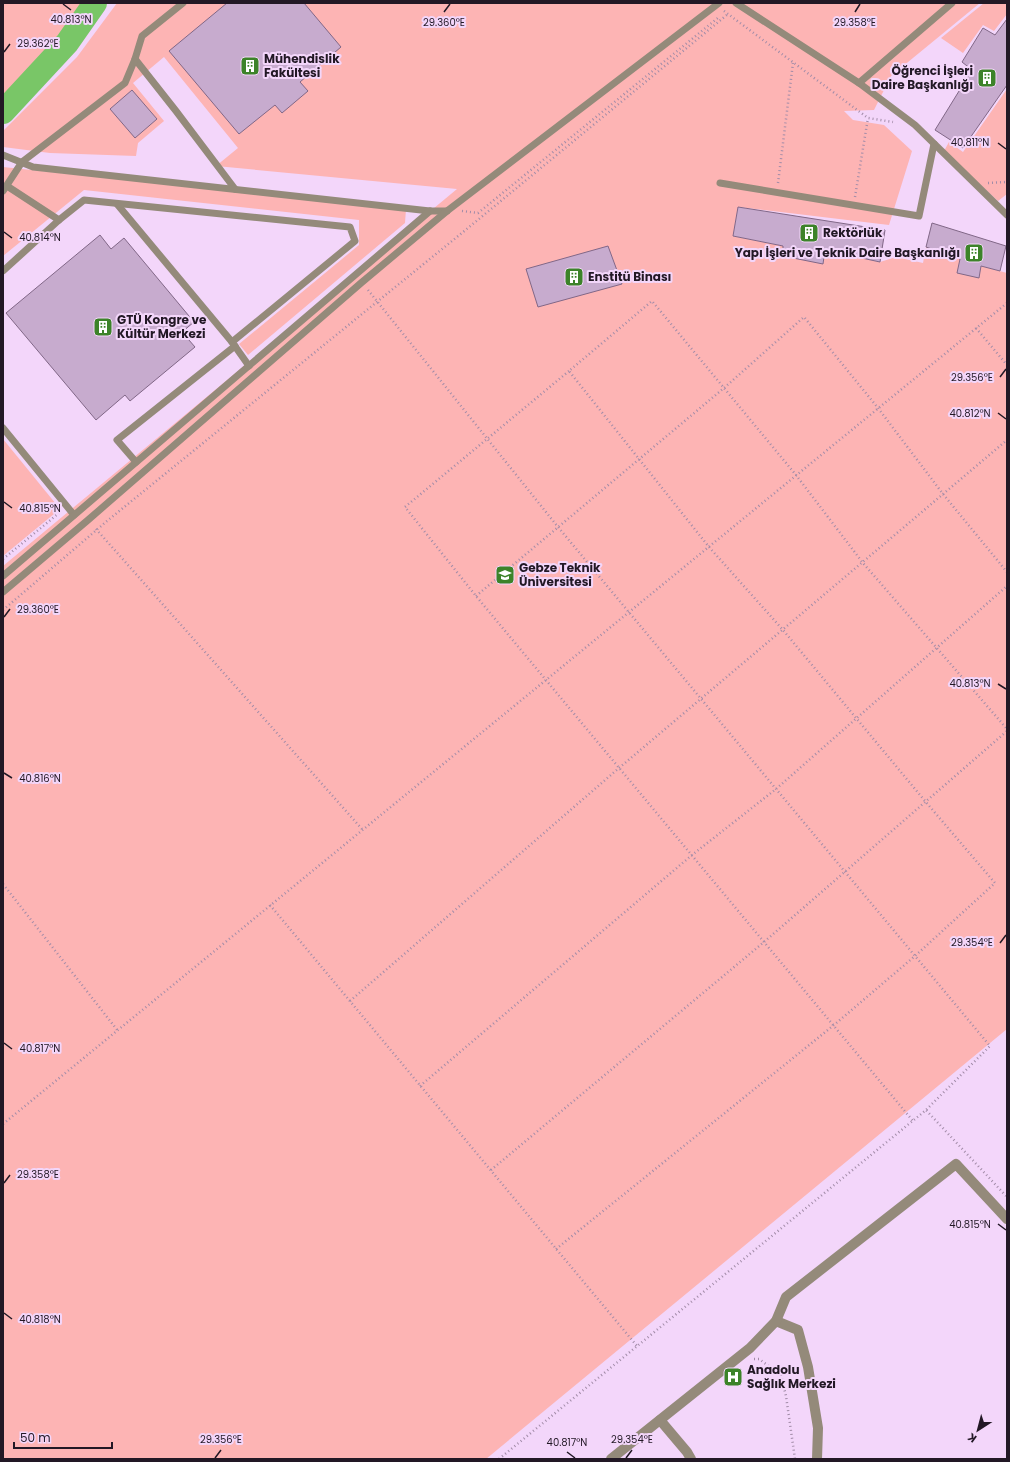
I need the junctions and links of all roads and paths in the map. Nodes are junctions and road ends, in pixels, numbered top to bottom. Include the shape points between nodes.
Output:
1 (183, 3) edge
2 (736, 3) edge
3 (952, 3) edge
4 (718, 4) edge
5 (727, 13) junction
6 (135, 59) junction
7 (793, 62) junction
8 (859, 83) junction
9 (868, 118) junction
10 (915, 125) junction
11 (934, 144) junction
12 (3, 155) edge
13 (22, 162) junction
14 (1007, 182) edge
15 (720, 183) dead end
16 (975, 184) junction
17 (5, 188) edge
18 (236, 189) junction
19 (777, 192) junction
20 (117, 204) junction
21 (854, 204) junction
22 (448, 210) junction
23 (430, 211) junction
24 (1007, 215) edge
25 (59, 220) junction
26 (3, 271) edge
27 (362, 283) junction
28 (377, 302) junction
29 (1007, 303) edge
30 (976, 328) junction
31 (234, 344) junction
32 (1007, 365) edge
33 (249, 366) junction
34 (569, 370) junction
35 (724, 388) junction
36 (878, 408) junction
37 (3, 428) edge
38 (486, 440) junction
39 (1007, 440) edge
40 (640, 459) junction
41 (136, 462) junction
42 (796, 475) junction
43 (943, 494) junction
44 (74, 515) junction
45 (88, 520) junction
46 (558, 527) junction
47 (97, 530) junction
48 (709, 546) junction
49 (863, 562) junction
50 (1007, 572) edge
51 (3, 576) edge
52 (1007, 586) edge
53 (3, 592) edge
54 (476, 596) junction
55 (3, 610) edge
56 (628, 612) junction
57 (783, 630) junction
58 (936, 648) junction
59 (546, 680) junction
60 (701, 699) junction
61 (857, 718) junction
62 (1007, 730) edge
63 (620, 768) junction
64 (776, 789) junction
65 (925, 801) junction
66 (362, 829) junction
67 (692, 855) junction
68 (844, 871) junction
69 (3, 884) edge
70 (270, 905) junction
71 (764, 942) junction
72 (915, 956) junction
73 (350, 1001) junction
74 (834, 1025) junction
75 (118, 1031) junction
76 (420, 1086) junction
77 (926, 1110) junction
78 (913, 1120) junction
79 (3, 1124) edge
80 (491, 1170) junction
81 (1007, 1197) edge
82 (1007, 1219) edge
83 (556, 1249) junction
84 (776, 1321) junction
85 (637, 1346) junction
86 (749, 1360) dead end
87 (660, 1420) junction
88 (499, 1459) edge
89 (611, 1459) edge
90 (691, 1459) edge
91 (795, 1459) edge
92 (817, 1459) edge

1 - 6 lane via 142,36
2 - 5 path
2 - 8 lane
3 - 8 lane
4 - 5 path
4 - 22 lane
5 - 7 path
5 - 22 path via 478,214
5 - 28 path
6 - 13 lane via 124,83
6 - 18 lane
7 - 9 path
7 - 19 path
8 - 10 lane
9 - 10 path
9 - 21 path
10 - 11 lane
11 - 16 lane
11 - 21 lane via 919,216
12 - 13 lane
13 - 17 lane
13 - 18 lane via 33,167
14 - 16 path
15 - 19 lane
16 - 24 lane
17 - 25 lane
18 - 23 lane
19 - 21 lane
20 - 25 lane via 84,200
20 - 31 lane
20 - 31 lane via 350,227 355,241
22 - 23 lane
22 - 27 lane
23 - 33 lane
25 - 26 lane
27 - 28 path
27 - 45 lane
28 - 38 path
28 - 47 path
29 - 30 path
30 - 32 path
30 - 36 path
31 - 33 lane
31 - 41 lane via 118,440
33 - 41 lane
34 - 35 path via 652,301
34 - 38 path
34 - 40 path
35 - 36 path via 804,317
35 - 40 path
35 - 42 path
36 - 42 path
36 - 43 path
37 - 44 lane
38 - 46 path
38 - 54 path via 405,507
39 - 43 path
40 - 46 path
40 - 48 path
41 - 44 lane
42 - 48 path
42 - 49 path
43 - 49 path
43 - 50 path
44 - 51 lane
45 - 47 path
45 - 53 lane
46 - 54 path
46 - 56 path
47 - 55 path
47 - 66 path
48 - 56 path
48 - 57 path
49 - 57 path
49 - 58 path
52 - 58 path
54 - 59 path
56 - 59 path
56 - 60 path
57 - 60 path
57 - 61 path
58 - 61 path
58 - 62 path
59 - 63 path
59 - 66 path
60 - 63 path
60 - 64 path
61 - 64 path
61 - 65 path
62 - 65 path
63 - 67 path
63 - 73 path
64 - 67 path
64 - 68 path
65 - 68 path
65 - 72 path via 995,883
66 - 70 path
67 - 71 path
67 - 76 path
68 - 71 path
68 - 72 path
69 - 75 path
70 - 73 path
70 - 75 path
71 - 74 path
71 - 80 path
72 - 74 path
72 - 77 path via 990,1046
73 - 76 path
74 - 78 path
74 - 83 path
75 - 79 path
76 - 80 path
77 - 78 path
77 - 81 path
78 - 85 path
80 - 83 path
82 - 84 street via 956,1164 786,1297
83 - 85 path
84 - 87 street via 750,1348
84 - 92 street via 798,1330 808,1367 818,1428
85 - 88 path
86 - 91 path via 759,1359 781,1375
87 - 89 street
87 - 90 street

